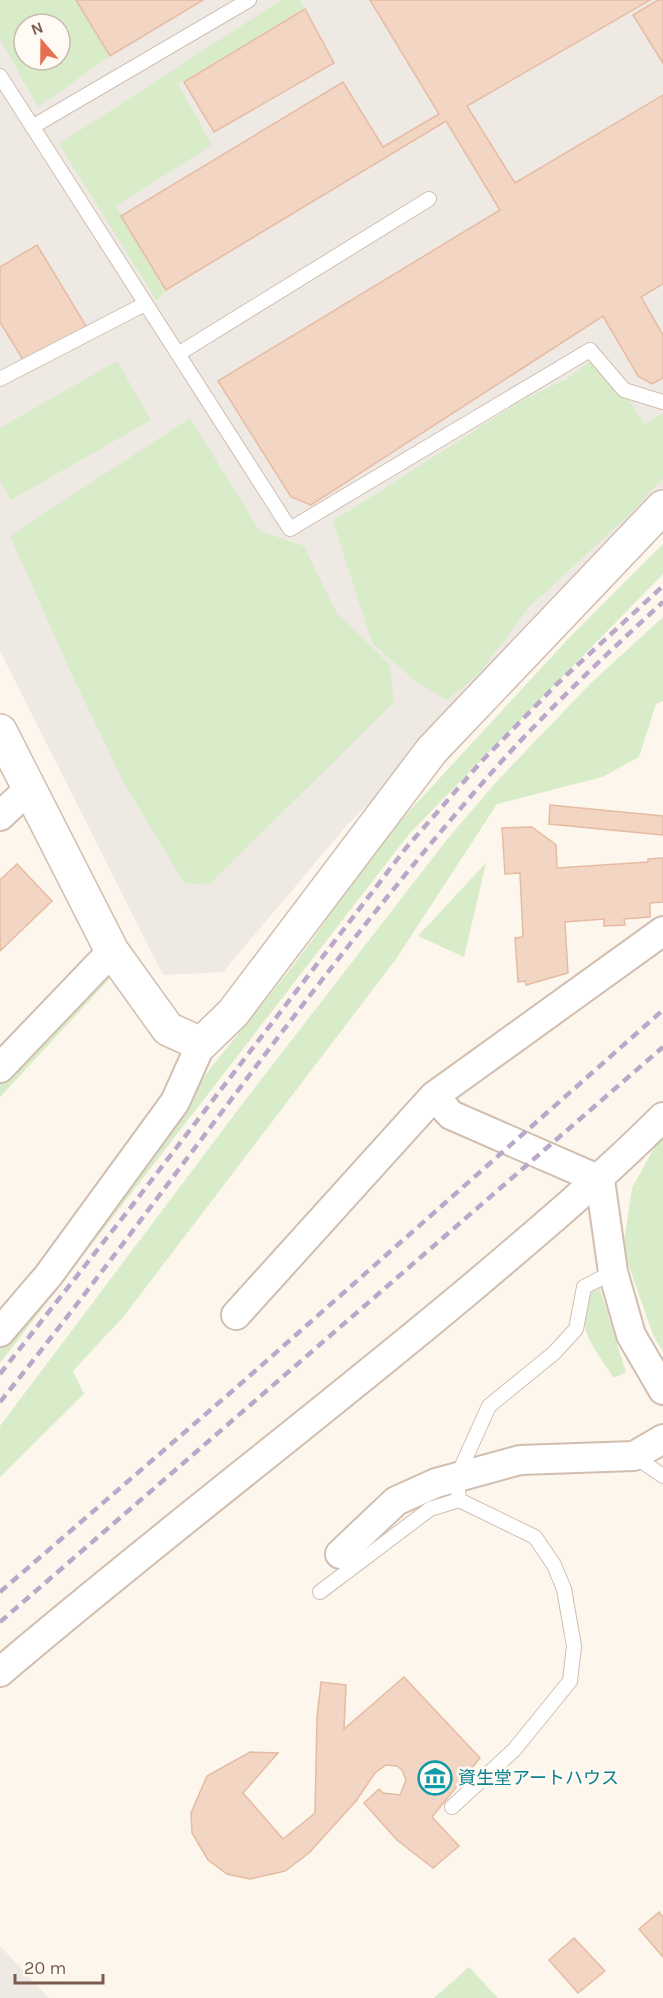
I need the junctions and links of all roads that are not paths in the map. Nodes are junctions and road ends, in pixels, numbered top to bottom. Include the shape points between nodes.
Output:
1 (249, 0) edge
2 (0, 76) edge
3 (32, 127) junction
4 (429, 199) dead end
5 (145, 304) junction
6 (178, 354) junction
7 (0, 379) edge
8 (663, 402) edge
9 (663, 507) edge
10 (0, 732) edge
11 (29, 789) junction
12 (0, 816) edge
13 (663, 931) edge
14 (112, 951) junction
15 (201, 1044) junction
16 (0, 1068) edge
17 (434, 1096) junction
18 (663, 1117) edge
19 (600, 1180) junction
20 (613, 1272) junction
21 (236, 1315) dead end
22 (0, 1332) edge
23 (663, 1390) edge
24 (663, 1438) edge
25 (634, 1456) junction
26 (663, 1476) edge
27 (458, 1489) junction
28 (340, 1554) dead end
29 (320, 1592) dead end
30 (0, 1672) edge
31 (452, 1807) dead end

1 - 3 lane
2 - 3 lane
3 - 5 lane
4 - 6 lane
5 - 6 lane
5 - 7 lane
6 - 8 lane via 290,529 590,350 624,390
9 - 15 street via 432,750 233,1013
10 - 11 street
11 - 12 street
11 - 14 street
13 - 17 street
14 - 15 street via 168,1029
14 - 16 street
15 - 22 street via 176,1102 48,1276
17 - 19 street via 451,1115
17 - 21 street
18 - 19 street
19 - 20 street
19 - 30 street via 398,1350 86,1598
20 - 23 street via 631,1335
20 - 27 lane via 584,1287 576,1329 554,1353 489,1406
24 - 25 street
25 - 26 lane
25 - 27 street via 520,1460
27 - 28 street via 436,1483 396,1501
27 - 29 lane
27 - 31 lane via 535,1537 564,1589 574,1646 570,1681 514,1750

